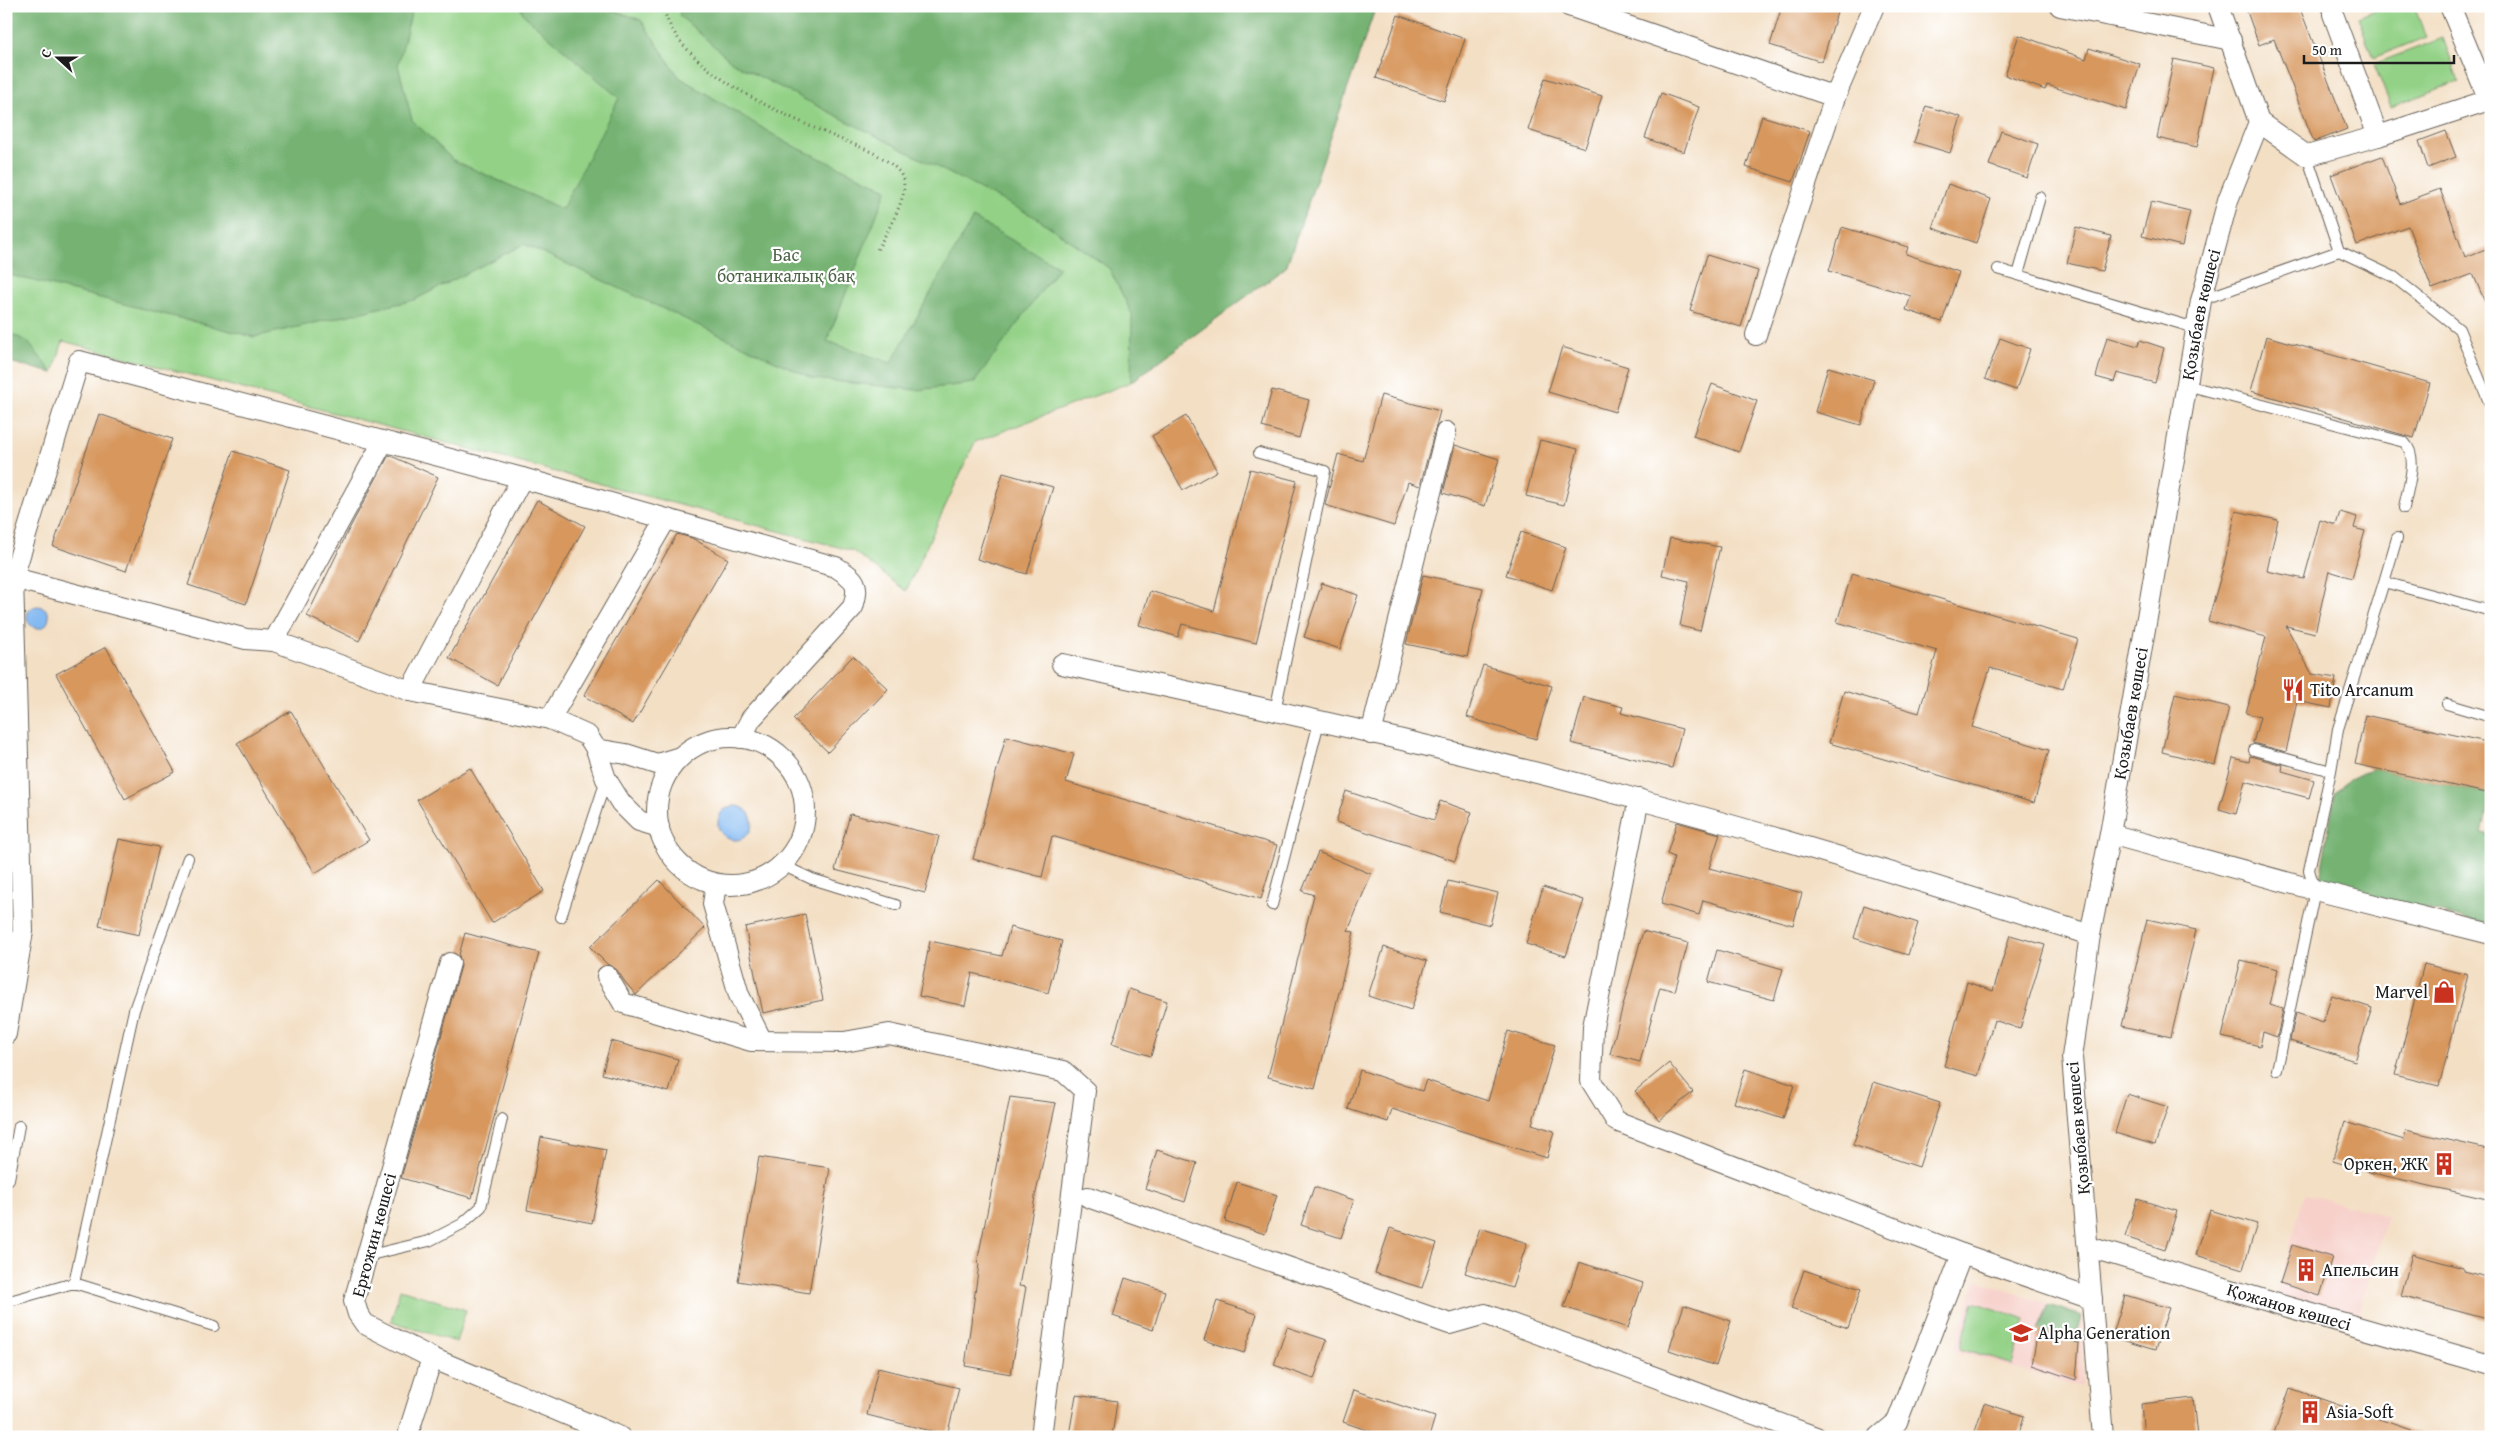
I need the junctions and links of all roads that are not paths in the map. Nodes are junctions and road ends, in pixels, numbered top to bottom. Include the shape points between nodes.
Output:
1 (1569, 6) edge
2 (1874, 6) edge
3 (2060, 6) edge
4 (2218, 6) edge
5 (2333, 6) edge
6 (2450, 6) edge
7 (2232, 40) junction
8 (1835, 97) junction
9 (2490, 101) edge
10 (2259, 122) junction
11 (2378, 136) junction
12 (2307, 156) junction
13 (2040, 197) dead end
14 (2339, 251) junction
15 (1998, 269) dead end
16 (2018, 275) junction
17 (2200, 300) junction
18 (2195, 328) junction
19 (1756, 335) dead end
20 (2186, 385) junction
21 (2491, 407) edge
22 (1446, 432) dead end
23 (383, 442) junction
24 (1259, 453) dead end
25 (522, 478) junction
26 (2404, 508) dead end
27 (666, 519) junction
28 (2397, 538) dead end
29 (9, 577) edge
30 (2384, 582) junction
31 (2491, 611) edge
32 (274, 641) junction
33 (1062, 664) dead end
34 (410, 690) junction
35 (2447, 704) dead end
36 (1275, 711) junction
37 (2491, 717) edge
38 (550, 719) junction
39 (1319, 722) junction
40 (1370, 734) junction
41 (740, 738) junction
42 (596, 749) junction
43 (2254, 750) dead end
44 (680, 757) junction
45 (2331, 771) junction
46 (606, 779) junction
47 (1639, 799) junction
48 (659, 827) junction
49 (2110, 834) junction
50 (188, 858) dead end
51 (782, 865) junction
52 (716, 884) junction
53 (2315, 890) junction
54 (896, 905) dead end
55 (1272, 905) dead end
56 (561, 917) dead end
57 (2491, 934) edge
58 (2090, 935) junction
59 (450, 963) dead end
60 (607, 976) dead end
61 (7, 1026) edge
62 (762, 1041) junction
63 (2277, 1070) dead end
64 (502, 1119) dead end
65 (20, 1126) dead end
66 (6, 1182) edge
67 (1088, 1197) dead end
68 (2088, 1247) junction
69 (1962, 1254) junction
70 (366, 1256) junction
71 (74, 1283) junction
72 (2092, 1299) junction
73 (6, 1302) edge
74 (214, 1326) dead end
75 (432, 1358) junction
76 (2491, 1365) edge
77 (409, 1431) dead end
78 (620, 1437) edge
79 (1041, 1437) edge
80 (1816, 1437) edge
81 (1879, 1437) edge
82 (2103, 1437) edge

1 - 8 street
2 - 8 street
3 - 7 street
4 - 7 street
5 - 11 street via 2332,14
6 - 9 street
7 - 10 street
8 - 19 street
9 - 11 street
10 - 12 street
10 - 17 street, Қозыбаев көшесі via 2228,200
11 - 12 street
12 - 14 lane
13 - 16 lane
14 - 17 lane
14 - 21 lane via 2394,277 2459,330
15 - 16 lane
16 - 18 lane
17 - 18 street, Қозыбаев көшесі
18 - 20 street, Қозыбаев көшесі
20 - 26 lane via 2404,442 2411,449 2412,461
20 - 49 street, Қозыбаев көшесі
22 - 40 street
23 - 25 street
23 - 29 street via 79,361
23 - 32 street
24 - 36 lane via 1325,471
25 - 27 street
25 - 34 street
27 - 38 street
27 - 41 street via 836,567 853,578 858,591 852,607 751,719
28 - 30 lane
29 - 32 street via 246,639
29 - 61 street via 23,931
30 - 31 lane
30 - 45 lane via 2338,729
32 - 34 street
33 - 36 street
34 - 38 street
35 - 37 lane
36 - 39 street
38 - 42 street via 588,736
39 - 40 street
39 - 55 lane
40 - 47 street
41 - 44 street via 709,740
41 - 51 street via 765,745 782,757 795,773 802,792 805,813 802,833
42 - 44 street via 657,764
42 - 46 street
43 - 45 lane
44 - 48 street via 660,790 657,808
45 - 53 lane via 2309,870
46 - 48 street via 621,803 639,821
46 - 56 lane
47 - 58 street via 1872,865
47 - 69 street via 1593,1028 1591,1081 1616,1121
48 - 52 street via 666,847 679,864
49 - 53 street
49 - 58 street, Қозыбаев көшесі
50 - 71 lane via 134,1010
51 - 52 street via 760,879 738,885
51 - 54 lane via 812,879
52 - 62 street via 713,904 739,995
53 - 57 street
53 - 63 lane
58 - 68 street, Қозыбаев көшесі via 2072,1057
59 - 70 street, Ерғожин көшесі
60 - 62 street via 623,1003 751,1041
62 - 79 street via 844,1042 889,1034 1063,1071 1085,1091
64 - 70 lane via 481,1207 462,1224 429,1241
65 - 66 lane
67 - 80 street via 1450,1324 1486,1314
68 - 72 street, Қозыбаев көшесі
68 - 76 street, Қожанов көшесі
69 - 72 street
69 - 81 street via 1897,1422
70 - 75 street, Ерғожин көшесі via 354,1301 358,1314 365,1324
71 - 73 lane
71 - 74 lane
72 - 82 street, Қозыбаев көшесі
75 - 77 street
75 - 78 street, Ерғожин көшесі

